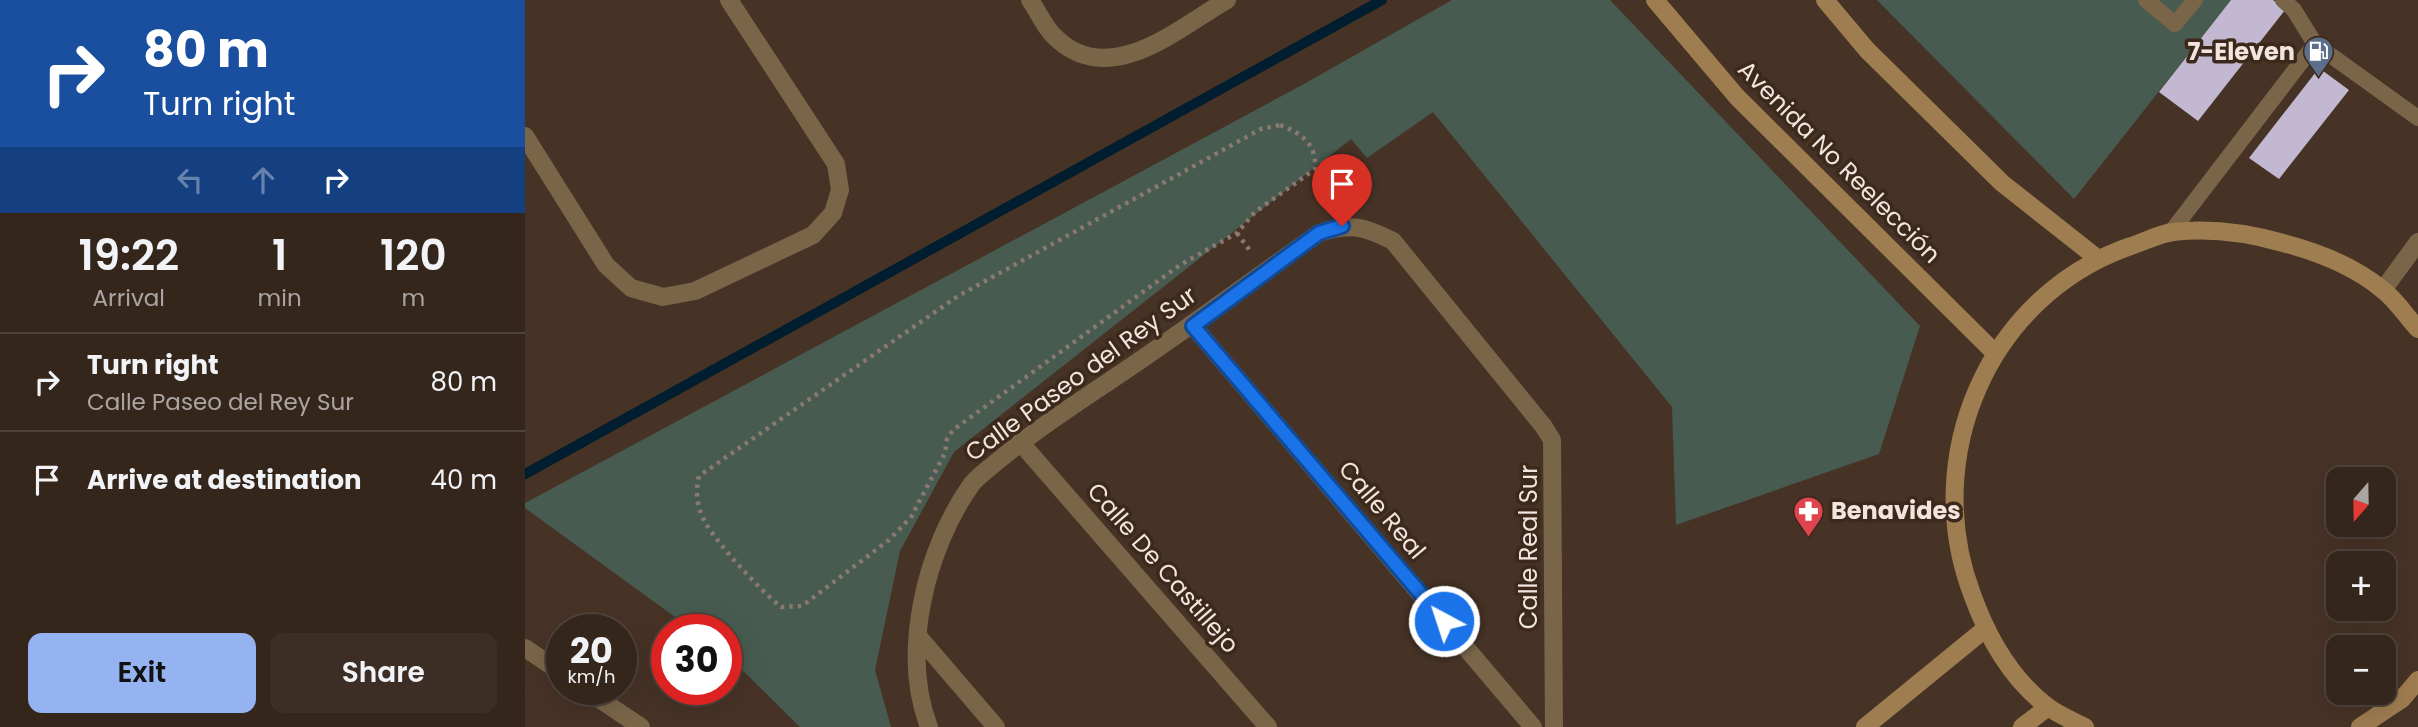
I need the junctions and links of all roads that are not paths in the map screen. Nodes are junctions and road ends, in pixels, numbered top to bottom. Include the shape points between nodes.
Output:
1 (730, 0) edge
2 (1030, 0) edge
3 (1227, 0) edge
4 (1655, 0) edge
5 (1825, 0) edge
6 (2146, 0) edge
7 (2195, 0) edge
8 (2283, 0) edge
9 (2315, 44) junction
10 (2418, 118) edge
11 (525, 136) edge
12 (1367, 228) joint
13 (2171, 232) junction
14 (2418, 242) edge
15 (2097, 258) junction
16 (2383, 290) junction
17 (1193, 326) junction
18 (2418, 329) edge
19 (1995, 353) junction
20 (1020, 442) junction
21 (1985, 629) junction
22 (918, 636) junction
23 (525, 648) edge
24 (546, 662) edge
25 (2418, 680) edge
26 (608, 705) edge
27 (2048, 707) junction
28 (641, 727) edge
29 (929, 727) edge
30 (996, 727) edge
31 (1268, 727) edge
32 (1533, 727) edge
33 (1554, 727) edge
34 (1865, 727) edge
35 (2022, 727) edge
36 (2085, 727) edge
37 (2362, 727) edge

1 - 11 street via 836,164 840,190 833,213 813,235 695,291 663,297 631,288 606,265
2 - 3 street via 1054,36 1081,55 1112,60 1138,52
4 - 19 main road, Avenida No Reelección via 1737,97
5 - 15 main road via 1867,50 2002,183
6 - 7 lane via 2175,24
8 - 9 lane
9 - 10 lane
9 - 13 lane
12 - 17 street, Calle Paseo del Rey Sur via 1342,226 1319,233
12 - 33 street, Calle Real Sur via 1393,241 1552,440
13 - 15 main road
13 - 16 main road via 2247,233 2323,253
14 - 16 street
15 - 19 main road via 2040,299
16 - 18 main road
17 - 20 street, Calle Paseo del Rey Sur
17 - 32 street, Calle Real
19 - 21 main road via 1964,419 1952,489 1959,562
20 - 22 street, Calle Paseo del Rey Sur via 972,482 941,536 924,588
20 - 31 street, Calle De Castillejo
21 - 27 main road via 2013,671
21 - 34 main road
22 - 29 street, Calle Paseo del Rey Sur via 921,706
22 - 30 street
23 - 24 street
25 - 37 main road via 2402,699
26 - 28 street
27 - 35 main road
27 - 36 main road

